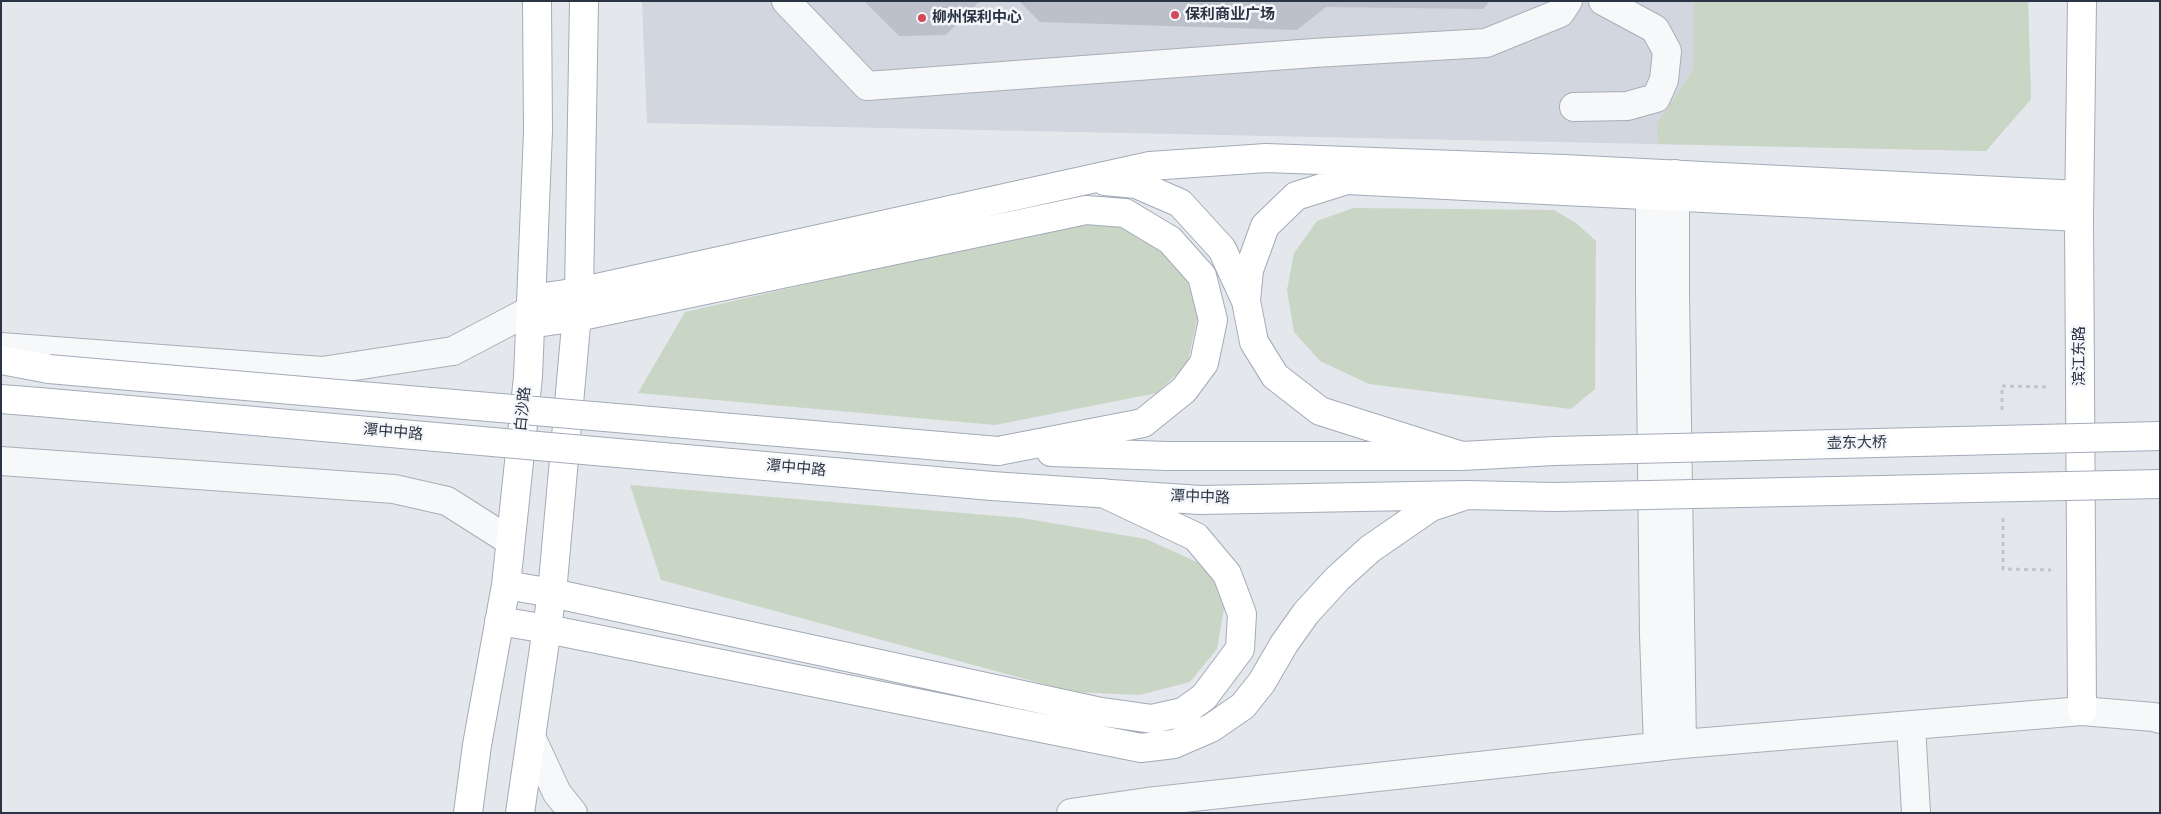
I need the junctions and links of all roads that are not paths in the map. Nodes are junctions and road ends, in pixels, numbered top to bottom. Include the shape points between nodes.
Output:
1 (538, 1) edge
2 (584, 1) edge
3 (786, 1) edge
4 (1568, 1) edge
5 (1603, 1) edge
6 (2082, 1) edge
7 (1574, 107) dead end
8 (1090, 179) junction
9 (1662, 185) junction
10 (2079, 206) junction
11 (1246, 301) junction
12 (578, 305) junction
13 (531, 311) junction
14 (1, 347) edge
15 (1, 360) edge
16 (1, 367) edge
17 (50, 369) junction
18 (1, 398) edge
19 (39, 402) junction
20 (1, 403) edge
21 (2160, 436) edge
22 (998, 451) junction
23 (1462, 456) junction
24 (1, 461) edge
25 (2160, 484) edge
26 (1103, 493) junction
27 (1467, 495) junction
28 (510, 541) junction
29 (506, 586) junction
30 (552, 593) junction
31 (499, 622) junction
32 (547, 629) junction
33 (2082, 711) junction
34 (2160, 719) edge
35 (1911, 725) junction
36 (532, 739) junction
37 (1670, 745) junction
38 (468, 813) edge
39 (520, 813) edge
40 (573, 813) edge
41 (1071, 813) edge
42 (1916, 813) edge

1 - 13 main road, 白沙路 via 538,131
2 - 12 main road
3 - 4 street via 867,86 1314,52 1486,43 1560,13
5 - 7 street via 1655,29 1667,51 1664,80 1656,98 1627,106
6 - 10 main road, 滨江东路
8 - 9 main road via 1150,166 1266,158
8 - 11 main road via 1136,184 1180,203 1222,249
8 - 12 main road
9 - 10 main road
9 - 11 main road via 1347,180 1296,196 1265,226 1249,270
9 - 37 street via 1654,635
10 - 33 main road, 滨江东路
11 - 23 main road via 1254,342 1275,376 1320,411
12 - 13 main road
12 - 22 main road via 1086,210 1125,213 1170,240 1202,276 1213,320 1204,363 1184,390 1143,423
12 - 30 main road
13 - 14 street via 453,351 322,371
13 - 28 main road, 白沙路 via 528,377
15 - 17 main road
16 - 17 main road
17 - 22 main road, bridge
18 - 19 main road
19 - 20 main road
19 - 26 main road, 潭中中路, bridge
21 - 23 main road, 壶东大桥, bridge
22 - 23 main road via 1167,456
24 - 28 street via 394,489 447,501
25 - 27 main road, 潭中中路, bridge via 1555,497
26 - 27 main road, 潭中中路 via 1200,500
26 - 30 main road via 1196,537 1226,574 1242,614 1240,649 1204,697 1183,712 1152,719 1096,711
27 - 32 main road via 1431,507 1370,550 1306,613 1243,706 1211,728 1174,744 1141,748
28 - 29 main road, 白沙路
29 - 30 main road
29 - 31 main road, 白沙路
30 - 32 main road
31 - 32 main road
31 - 38 main road, 白沙路
32 - 36 main road
33 - 34 street
33 - 35 street
35 - 37 street
35 - 42 street
36 - 39 main road
36 - 40 street via 556,793
37 - 41 street

